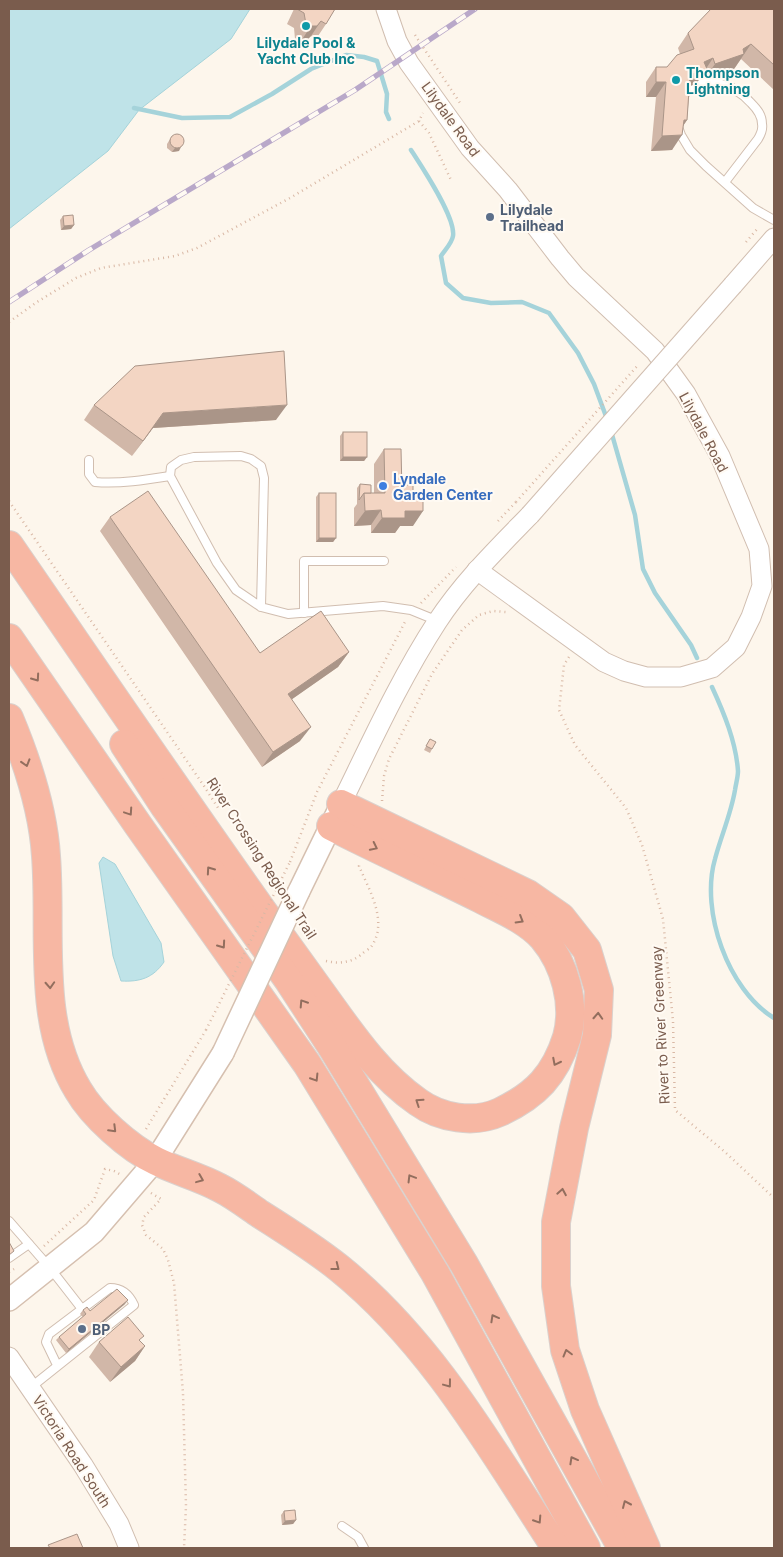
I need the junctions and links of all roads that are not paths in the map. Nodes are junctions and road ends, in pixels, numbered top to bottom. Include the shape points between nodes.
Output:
1 (386, 9) edge
2 (680, 104) edge
3 (678, 120) edge
4 (725, 182) junction
5 (774, 220) edge
6 (774, 238) edge
7 (89, 460) dead end
8 (170, 476) junction
9 (9, 545) edge
10 (384, 561) dead end
11 (477, 570) junction
12 (9, 573) edge
13 (261, 607) junction
14 (304, 613) junction
15 (438, 621) junction
16 (9, 638) edge
17 (9, 718) edge
18 (336, 815) junction
19 (370, 832) junction
20 (155, 1161) junction
21 (10, 1224) edge
22 (29, 1244) junction
23 (9, 1258) edge
24 (43, 1260) junction
25 (9, 1300) edge
26 (82, 1309) junction
27 (9, 1357) edge
28 (57, 1365) junction
29 (30, 1388) junction
30 (342, 1526) dead end
31 (129, 1548) edge
32 (364, 1548) edge
33 (556, 1548) edge
34 (586, 1548) edge
35 (622, 1548) edge
36 (646, 1548) edge

1 - 11 street, Lilydale Road via 397,42 409,63 470,148 508,190 576,277 655,351 686,394 720,456 759,549 762,586 736,647 712,668 681,677 646,677 604,662
2 - 4 lane via 691,88 715,82 735,89 757,110 762,132
3 - 4 lane via 681,135 690,150
4 - 5 lane via 753,208
6 - 11 street, bridge via 530,515
7 - 8 lane via 89,474 95,482 116,483
8 - 13 lane via 217,563 236,590
8 - 13 lane via 171,467 180,460 194,457 241,456 261,466 264,478
19 -> 9 highway via 456,886 523,921 543,938 559,962 570,1008 568,1034 549,1077 511,1107 491,1116 465,1118 442,1115 419,1103 387,1076 348,1030 230,866
10 - 14 lane via 304,560
11 - 15 street
35 -> 12 highway via 464,1264 330,1044
13 - 14 lane via 288,614
14 - 15 lane via 383,606 411,610
15 - 18 street via 402,681
16 -> 34 highway via 307,1064 435,1273
17 -> 20 highway via 21,746 42,826 46,854 51,1010 65,1062 78,1091 98,1115 128,1145
18 - 19 highway
18 - 20 main road, bridge via 223,1053
36 -> 19 highway via 585,1410 566,1350 556,1286 556,1222 574,1128 597,1035 599,990 587,950 561,917 528,894
20 - 24 main road via 94,1232
20 -> 33 highway via 218,1187 340,1269 376,1302 415,1342 450,1387
21 - 22 lane
22 - 23 lane
22 - 24 lane
24 - 25 main road
24 - 26 lane
26 - 28 lane via 49,1334 46,1342
26 - 28 lane via 110,1288 119,1288 131,1298 134,1306
27 - 29 street, Victoria Road South
28 - 29 lane
29 - 31 street, Victoria Road South via 88,1473 119,1524
30 - 32 lane via 358,1537

